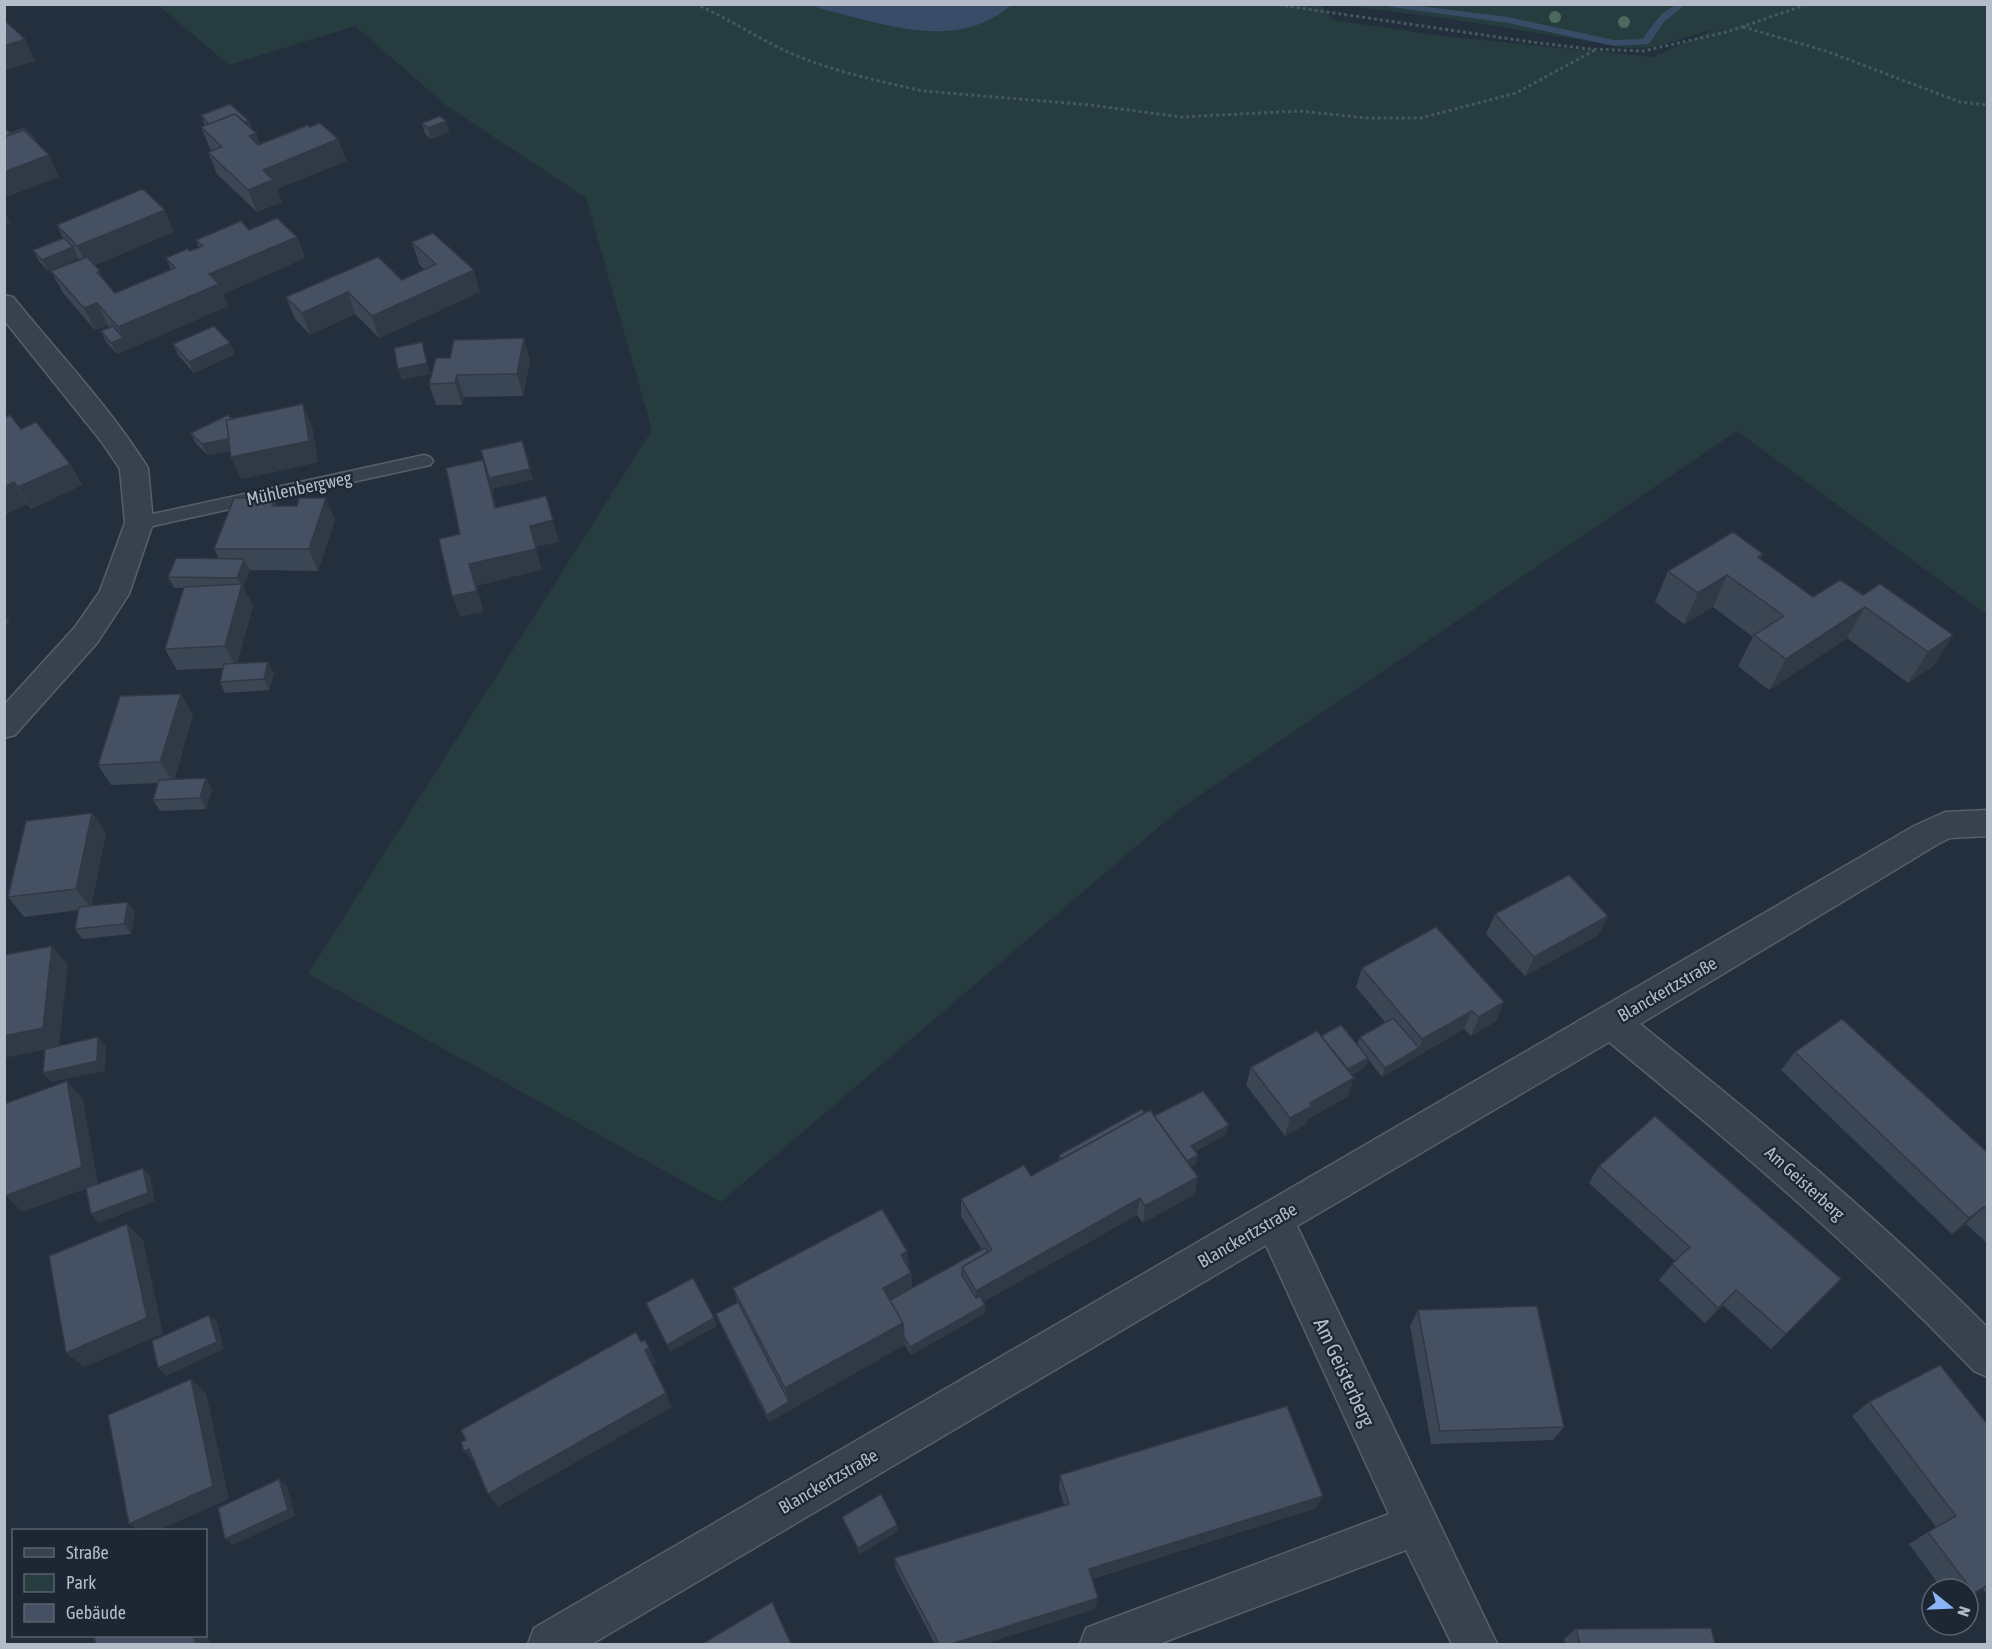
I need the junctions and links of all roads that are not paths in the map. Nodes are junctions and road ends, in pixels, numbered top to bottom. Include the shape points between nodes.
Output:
1 (4, 303) edge
2 (424, 461) dead end
3 (139, 523) junction
4 (4, 726) edge
5 (1988, 823) edge
6 (1611, 1022) junction
7 (1274, 1219) junction
8 (1988, 1357) edge
9 (1416, 1525) junction
10 (550, 1644) edge
11 (1102, 1644) edge
12 (1475, 1644) edge

1 - 3 street via 134,468
2 - 3 lane, Mühlenbergweg
3 - 4 street via 114,594 86,635
5 - 6 street, Blanckertzstraße via 1945,825
6 - 7 street, Blanckertzstraße
6 - 8 street, Am Geisterberg via 1778,1158 1953,1319
7 - 9 street, Am Geisterberg
7 - 10 street, Blanckertzstraße
9 - 11 street
9 - 12 street, Am Geisterberg

